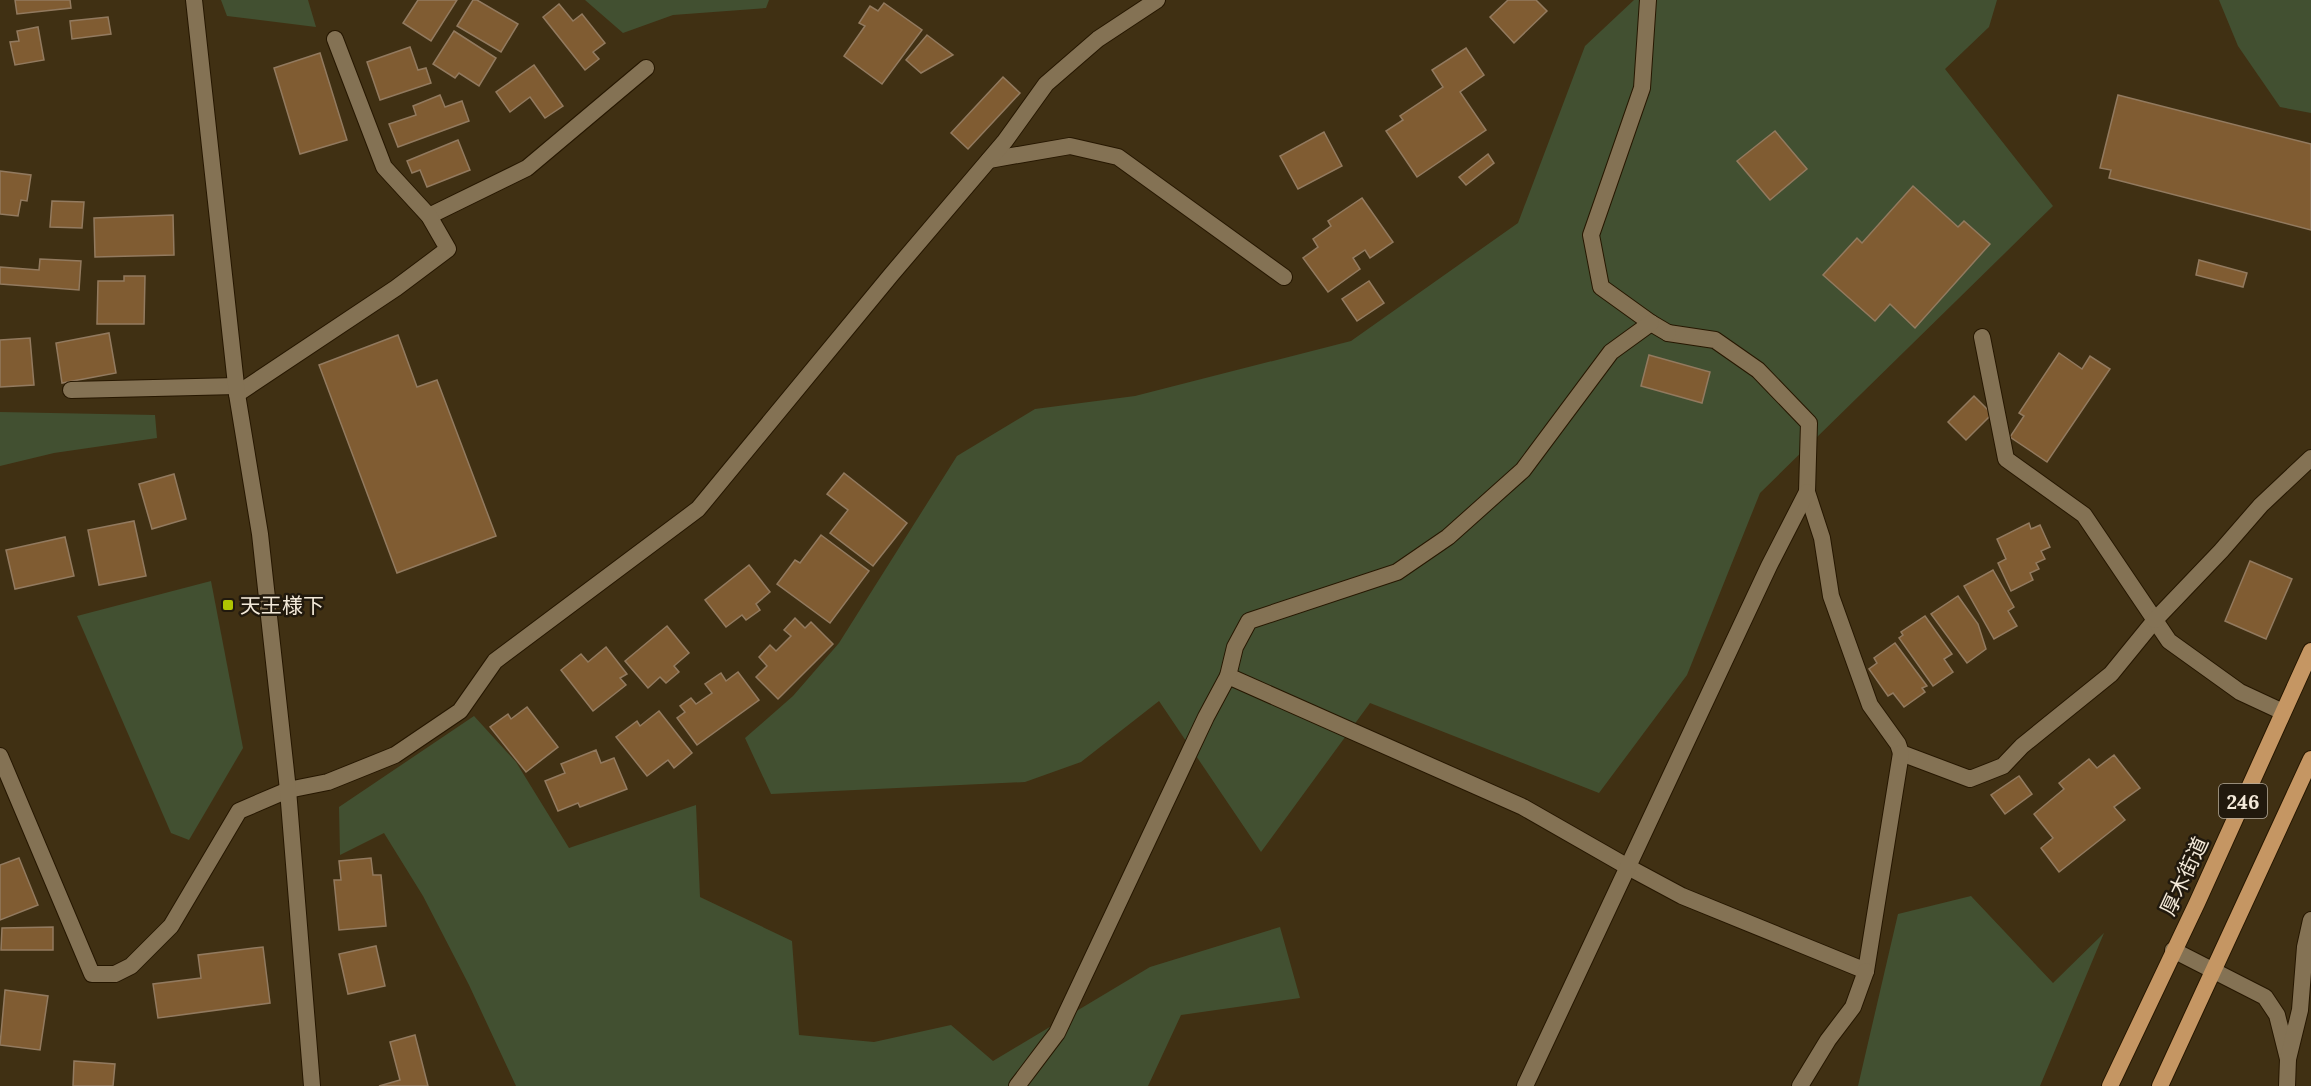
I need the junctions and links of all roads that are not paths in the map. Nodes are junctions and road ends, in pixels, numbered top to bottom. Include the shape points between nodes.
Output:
1 (194, 0) edge
2 (1156, 0) edge
3 (1648, 0) edge
4 (335, 39) dead end
5 (646, 68) dead end
6 (989, 160) junction
7 (429, 216) junction
8 (1284, 277) dead end
9 (1651, 323) junction
10 (1982, 337) dead end
11 (71, 390) dead end
12 (237, 390) junction
13 (2311, 458) edge
14 (1807, 492) junction
15 (2155, 620) junction
16 (2311, 651) edge
17 (1228, 676) junction
18 (2283, 712) junction
19 (1901, 753) junction
20 (0, 756) edge
21 (2311, 759) edge
22 (288, 790) junction
23 (1628, 867) junction
24 (2311, 920) edge
25 (2173, 950) junction
26 (1866, 971) junction
27 (2214, 971) junction
28 (2288, 1059) junction
29 (312, 1086) edge
30 (1017, 1086) edge
31 (1525, 1086) edge
32 (1800, 1086) edge
33 (2110, 1086) edge
34 (2160, 1086) edge
35 (2287, 1086) edge

1 - 12 street
2 - 6 street via 1098,39 1046,84
3 - 9 street via 1642,88 1592,235 1601,286
4 - 7 street via 384,167
5 - 7 street via 527,168
6 - 8 street via 1070,146 1118,157
6 - 22 street via 698,509 495,661 460,711 395,755 328,782
7 - 12 street via 448,249 396,288
9 - 14 street via 1668,333 1715,340 1758,369 1809,423
9 - 17 street via 1611,352 1523,470 1448,537 1397,572 1249,621 1235,647
10 - 15 street via 2006,459 2084,515
11 - 12 street
12 - 22 street via 260,534
13 - 15 street via 2261,505
14 - 19 street via 1822,538 1831,596 1854,663 1870,705
14 - 23 street
15 - 18 street via 2169,641 2240,692
15 - 19 street via 2111,674 2003,766 1970,779
16 - 18 highway, 厚木街道 / 246
17 - 23 street via 1523,807
17 - 30 street via 1057,1033
18 - 25 highway, 厚木街道 / 246
19 - 26 street
20 - 22 street via 92,974 115,974 131,966 171,926 239,811
21 - 27 highway, 246
22 - 29 street
23 - 26 street via 1682,896
23 - 31 street
24 - 28 street via 2300,1010
25 - 27 street
25 - 33 highway, 厚木街道 / 246
26 - 32 street via 1853,1007
27 - 28 street via 2265,997 2277,1015
27 - 34 highway, 246
28 - 35 street

